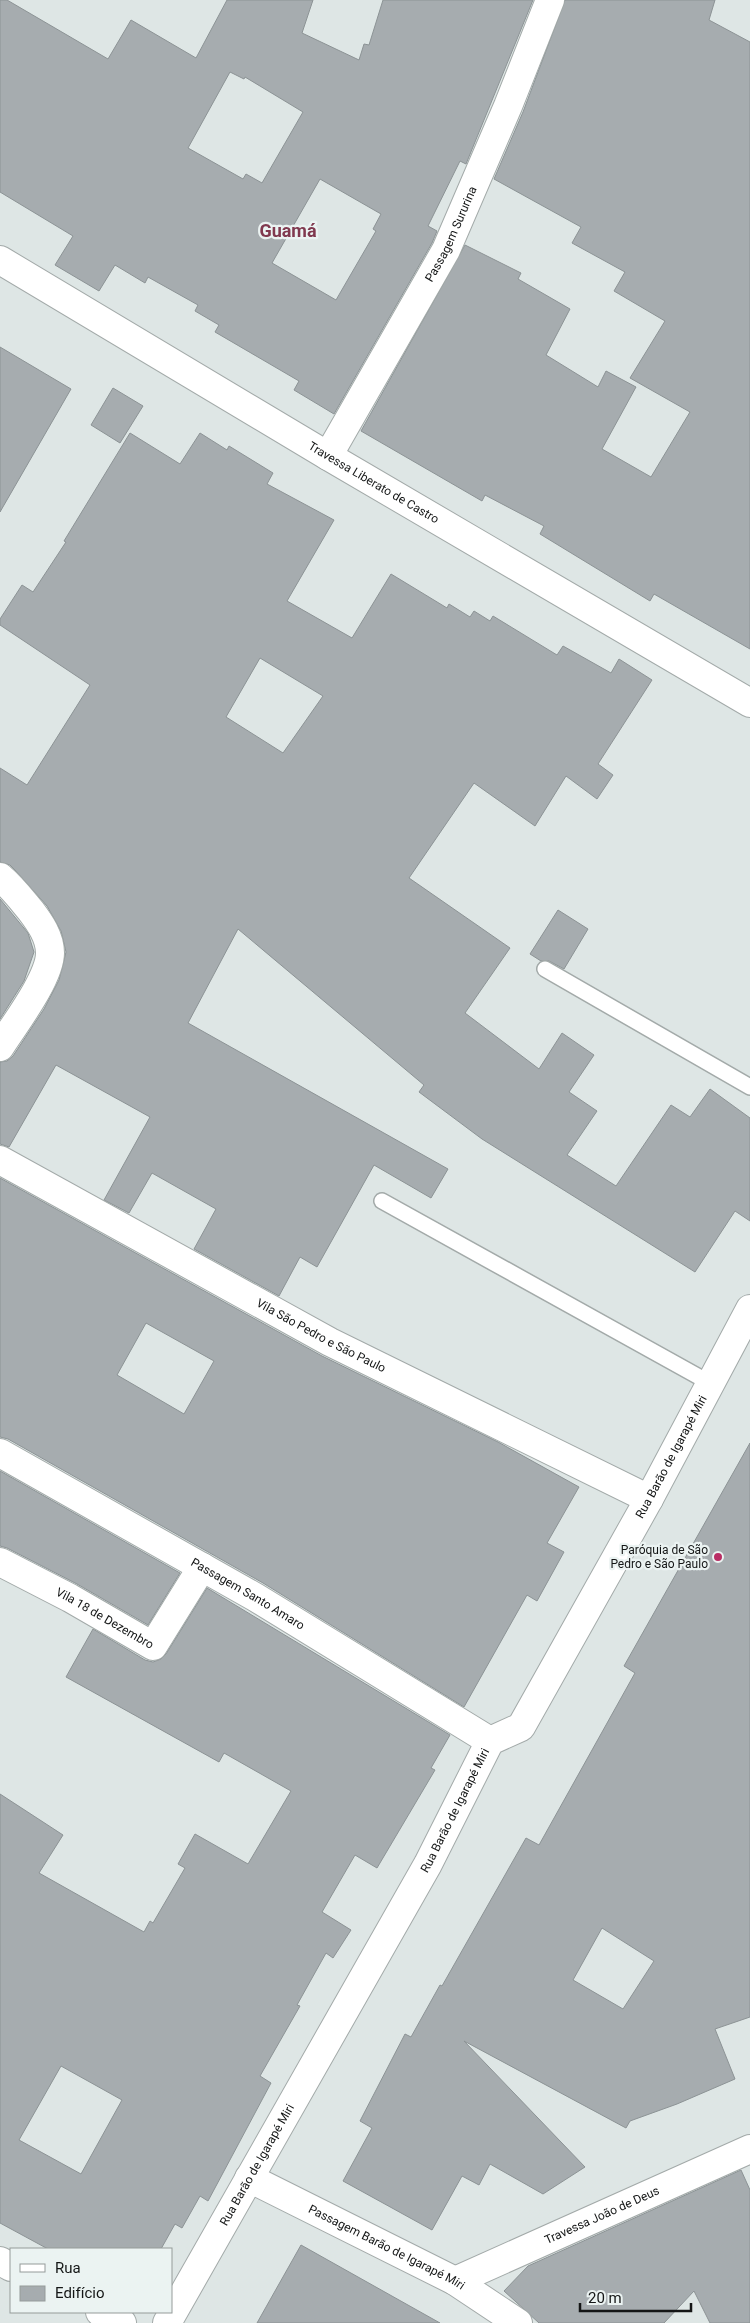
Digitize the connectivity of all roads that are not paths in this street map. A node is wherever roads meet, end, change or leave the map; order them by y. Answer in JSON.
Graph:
{"nodes":[{"id":1,"x":550,"y":0,"type":"edge"},
{"id":2,"x":0,"y":260,"type":"edge"},
{"id":3,"x":328,"y":456,"type":"junction"},
{"id":4,"x":750,"y":703,"type":"edge"},
{"id":5,"x":0,"y":877,"type":"edge"},
{"id":6,"x":545,"y":969,"type":"dead end"},
{"id":7,"x":0,"y":1048,"type":"edge"},
{"id":8,"x":750,"y":1087,"type":"edge"},
{"id":9,"x":0,"y":1160,"type":"edge"},
{"id":10,"x":382,"y":1200,"type":"dead end"},
{"id":11,"x":750,"y":1309,"type":"edge"},
{"id":12,"x":710,"y":1383,"type":"junction"},
{"id":13,"x":0,"y":1453,"type":"edge"},
{"id":14,"x":649,"y":1499,"type":"junction"},
{"id":15,"x":0,"y":1562,"type":"edge"},
{"id":16,"x":202,"y":1567,"type":"junction"},
{"id":17,"x":490,"y":1742,"type":"junction"},
{"id":18,"x":750,"y":2148,"type":"edge"},
{"id":19,"x":249,"y":2178,"type":"junction"},
{"id":20,"x":455,"y":2281,"type":"junction"},
{"id":21,"x":102,"y":2313,"type":"edge"},
{"id":22,"x":172,"y":2313,"type":"edge"},
{"id":23,"x":122,"y":2323,"type":"edge"},
{"id":24,"x":518,"y":2323,"type":"edge"}],
"edges":[{"from":1,"to":3,"type":"street","name":"Passagem Sururina"},
{"from":2,"to":3,"type":"street","name":"Travessa Liberato de Castro"},
{"from":3,"to":4,"type":"street","name":"Travessa Liberato de Castro"},
{"from":5,"to":7,"type":"street"},
{"from":6,"to":8,"type":"lane"},
{"from":9,"to":14,"type":"street","name":"Vila São Pedro e São Paulo"},
{"from":10,"to":12,"type":"lane"},
{"from":11,"to":12,"type":"street","name":"Rua Barão de Igarapé Miri"},
{"from":12,"to":14,"type":"street","name":"Rua Barão de Igarapé Miri"},
{"from":13,"to":16,"type":"street","name":"Passagem Santo Amaro"},
{"from":14,"to":17,"type":"street","name":"Rua Barão de Igarapé Miri"},
{"from":15,"to":16,"type":"street","name":"Vila 18 de Dezembro"},
{"from":16,"to":17,"type":"street","name":"Passagem Santo Amaro"},
{"from":17,"to":19,"type":"street","name":"Rua Barão de Igarapé Miri"},
{"from":18,"to":20,"type":"street","name":"Travessa João de Deus"},
{"from":19,"to":20,"type":"street","name":"Passagem Barão de Igarapé Miri"},
{"from":19,"to":22,"type":"street","name":"Rua Barão de Igarapé Miri"},
{"from":20,"to":24,"type":"street","name":"Passagem Barão de Igarapé Miri"},
{"from":21,"to":23,"type":"street"}]}
